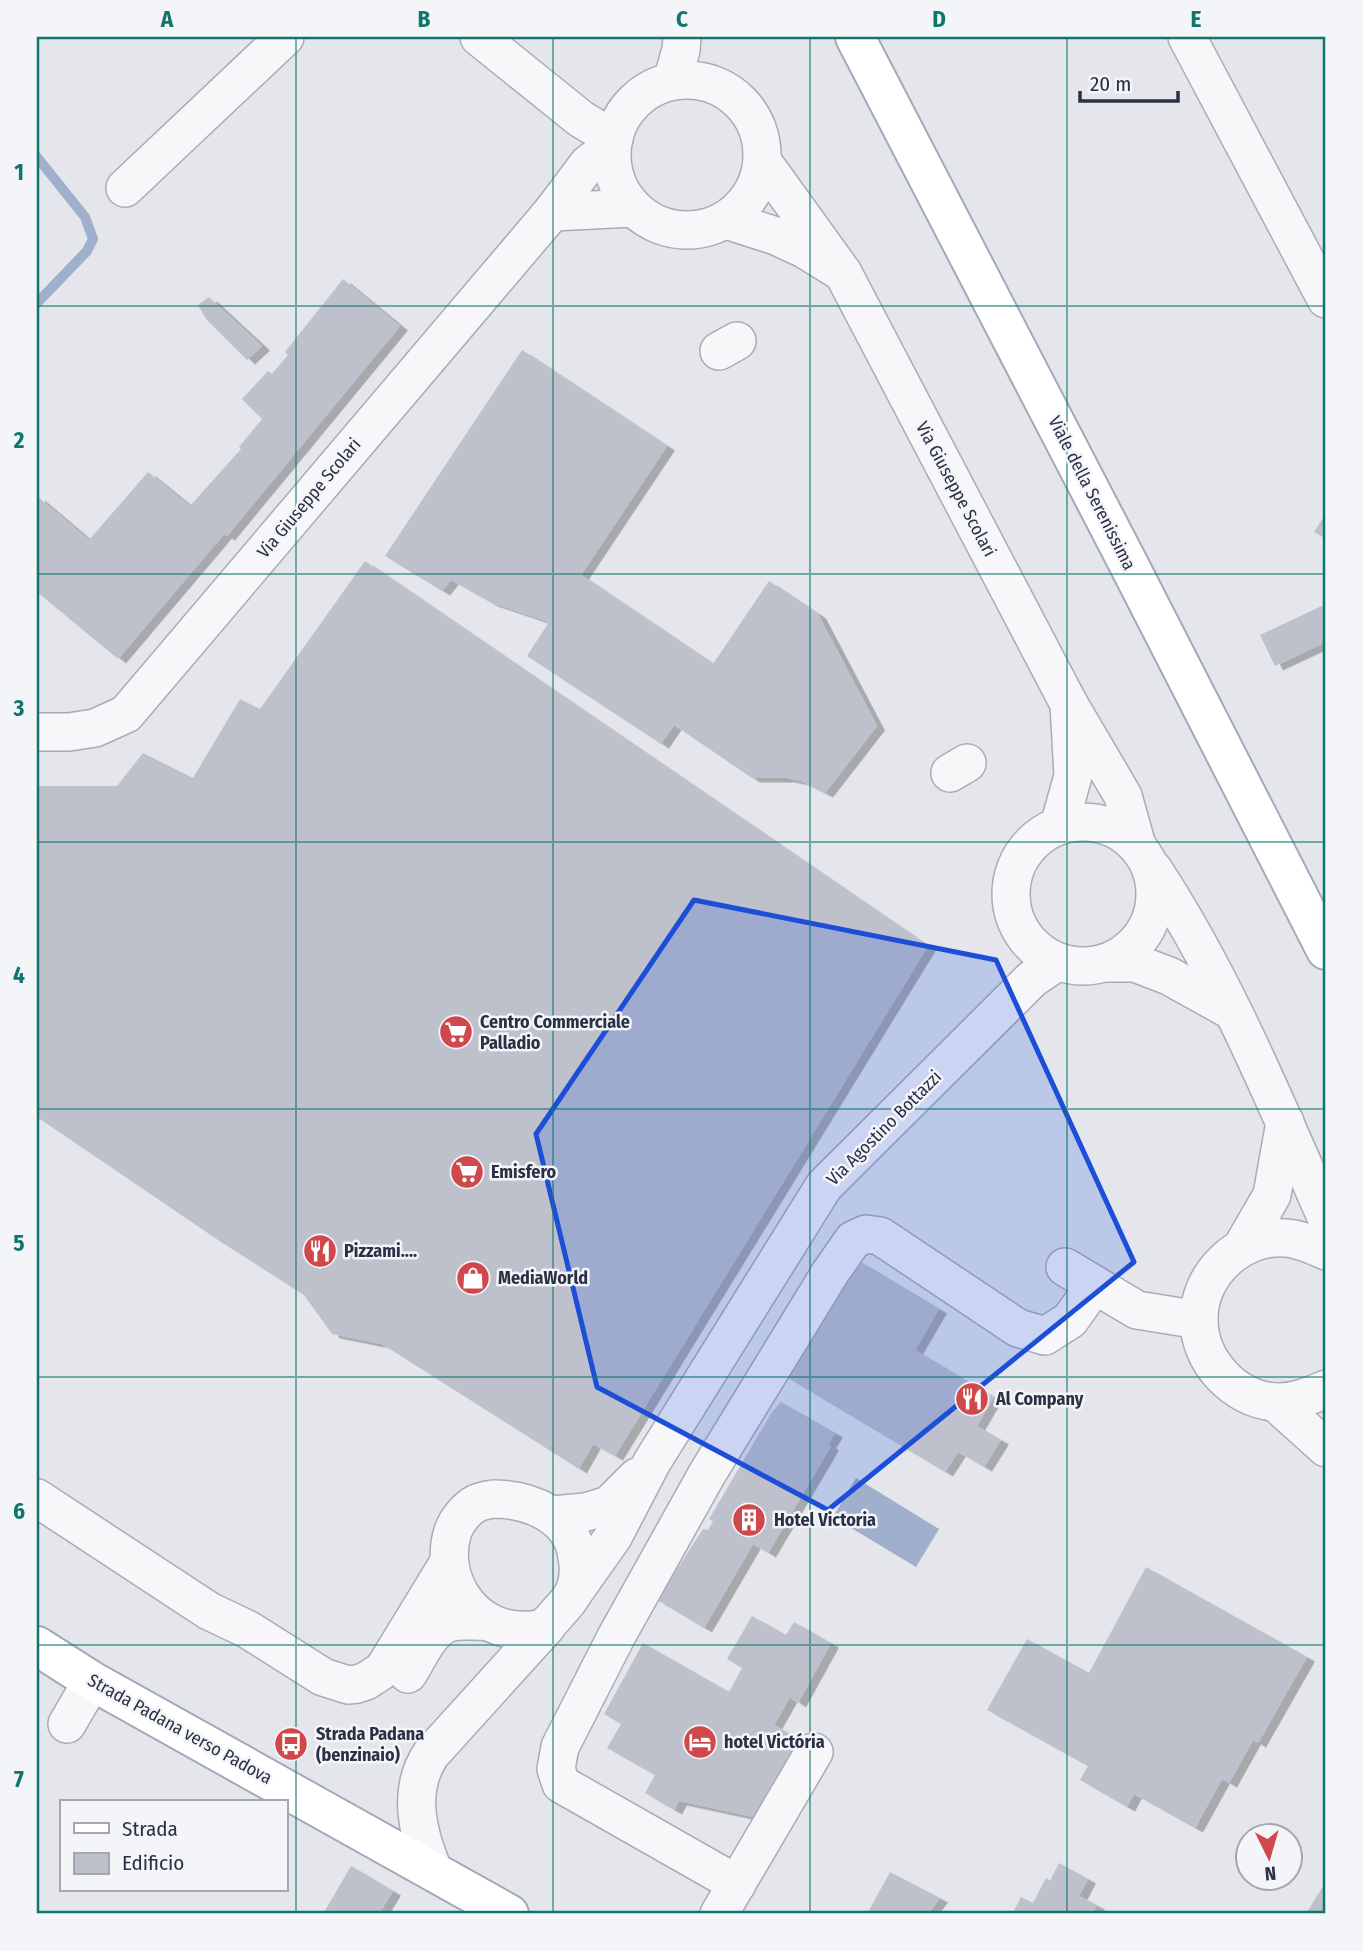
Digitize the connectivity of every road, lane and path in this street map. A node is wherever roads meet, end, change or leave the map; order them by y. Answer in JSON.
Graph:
{"nodes":[{"id":1,"x":285,"y":37,"type":"edge"},
{"id":2,"x":479,"y":37,"type":"edge"},
{"id":3,"x":682,"y":37,"type":"edge"},
{"id":4,"x":855,"y":37,"type":"edge"},
{"id":5,"x":1187,"y":37,"type":"edge"},
{"id":6,"x":672,"y":81,"type":"junction"},
{"id":7,"x":613,"y":142,"type":"junction"},
{"id":8,"x":762,"y":162,"type":"junction"},
{"id":9,"x":125,"y":188,"type":"dead end"},
{"id":10,"x":634,"y":208,"type":"junction"},
{"id":11,"x":552,"y":212,"type":"junction"},
{"id":12,"x":726,"y":220,"type":"junction"},
{"id":13,"x":844,"y":273,"type":"junction"},
{"id":14,"x":1326,"y":299,"type":"edge"},
{"id":15,"x":1069,"y":704,"type":"junction"},
{"id":16,"x":37,"y":732,"type":"edge"},
{"id":17,"x":1059,"y":826,"type":"junction"},
{"id":18,"x":1142,"y":853,"type":"junction"},
{"id":19,"x":1326,"y":950,"type":"edge"},
{"id":20,"x":1057,"y":962,"type":"junction"},
{"id":21,"x":1108,"y":963,"type":"junction"},
{"id":22,"x":1232,"y":1011,"type":"junction"},
{"id":23,"x":1285,"y":1122,"type":"junction"},
{"id":24,"x":1326,"y":1217,"type":"edge"},
{"id":25,"x":1242,"y":1247,"type":"junction"},
{"id":26,"x":1326,"y":1251,"type":"edge"},
{"id":27,"x":1199,"y":1320,"type":"junction"},
{"id":28,"x":1326,"y":1389,"type":"edge"},
{"id":29,"x":1275,"y":1402,"type":"junction"},
{"id":30,"x":1326,"y":1448,"type":"edge"},
{"id":31,"x":652,"y":1462,"type":"junction"},
{"id":32,"x":37,"y":1498,"type":"edge"},
{"id":33,"x":552,"y":1516,"type":"junction"},
{"id":34,"x":449,"y":1562,"type":"junction"},
{"id":35,"x":575,"y":1592,"type":"junction"},
{"id":36,"x":209,"y":1611,"type":"junction"},
{"id":37,"x":486,"y":1621,"type":"junction"},
{"id":38,"x":547,"y":1626,"type":"junction"},
{"id":39,"x":37,"y":1646,"type":"edge"},
{"id":40,"x":92,"y":1681,"type":"junction"},
{"id":41,"x":67,"y":1724,"type":"dead end"},
{"id":42,"x":814,"y":1752,"type":"dead end"},
{"id":43,"x":434,"y":1872,"type":"junction"},
{"id":44,"x":728,"y":1899,"type":"edge"},
{"id":45,"x":509,"y":1914,"type":"edge"}],
"edges":[{"from":1,"to":9,"type":"street"},
{"from":2,"to":7,"type":"street"},
{"from":3,"to":6,"type":"street"},
{"from":4,"to":19,"type":"main road","name":"Viale della Serenissima"},
{"from":5,"to":14,"type":"street"},
{"from":6,"to":7,"type":"street","name":"Via Giuseppe Scolari"},
{"from":6,"to":8,"type":"street","name":"Via Giuseppe Scolari"},
{"from":7,"to":10,"type":"street"},
{"from":7,"to":11,"type":"street","name":"Via Giuseppe Scolari"},
{"from":8,"to":12,"type":"street","name":"Via Giuseppe Scolari"},
{"from":8,"to":13,"type":"street","name":"Via Giuseppe Scolari"},
{"from":10,"to":11,"type":"street"},
{"from":10,"to":12,"type":"street"},
{"from":11,"to":16,"type":"street","name":"Via Giuseppe Scolari"},
{"from":12,"to":13,"type":"street"},
{"from":13,"to":15,"type":"street","name":"Via Giuseppe Scolari"},
{"from":15,"to":17,"type":"street","name":"Via Giuseppe Scolari"},
{"from":15,"to":18,"type":"street","name":"Via Giuseppe Scolari"},
{"from":17,"to":18,"type":"street","name":"Via Giuseppe Scolari"},
{"from":17,"to":20,"type":"street","name":"Via Giuseppe Scolari"},
{"from":18,"to":21,"type":"street","name":"Via Giuseppe Scolari"},
{"from":18,"to":22,"type":"street","name":"Via Giuseppe Scolari"},
{"from":20,"to":21,"type":"street","name":"Via Giuseppe Scolari"},
{"from":20,"to":31,"type":"street","name":"Via Agostino Bottazzi"},
{"from":21,"to":22,"type":"street","name":"Via Giuseppe Scolari"},
{"from":22,"to":23,"type":"street","name":"Via Giuseppe Scolari"},
{"from":23,"to":24,"type":"street","name":"Via Giuseppe Scolari"},
{"from":23,"to":25,"type":"street"},
{"from":25,"to":26,"type":"street"},
{"from":25,"to":27,"type":"street"},
{"from":27,"to":29,"type":"street"},
{"from":27,"to":44,"type":"street"},
{"from":28,"to":29,"type":"street"},
{"from":29,"to":30,"type":"street"},
{"from":31,"to":33,"type":"street","name":"Via Agostino Bottazzi"},
{"from":31,"to":35,"type":"street","name":"Via Agostino Bottazzi"},
{"from":32,"to":36,"type":"street"},
{"from":33,"to":34,"type":"street"},
{"from":33,"to":35,"type":"street"},
{"from":34,"to":36,"type":"street"},
{"from":34,"to":37,"type":"street"},
{"from":35,"to":38,"type":"street"},
{"from":36,"to":37,"type":"street"},
{"from":37,"to":38,"type":"street"},
{"from":38,"to":43,"type":"street"},
{"from":39,"to":40,"type":"main road","name":"Strada Padana verso Padova"},
{"from":40,"to":41,"type":"street"},
{"from":40,"to":43,"type":"main road","name":"Strada Padana verso Padova"},
{"from":42,"to":44,"type":"street"},
{"from":43,"to":45,"type":"main road","name":"Strada Padana verso Padova"}]}
